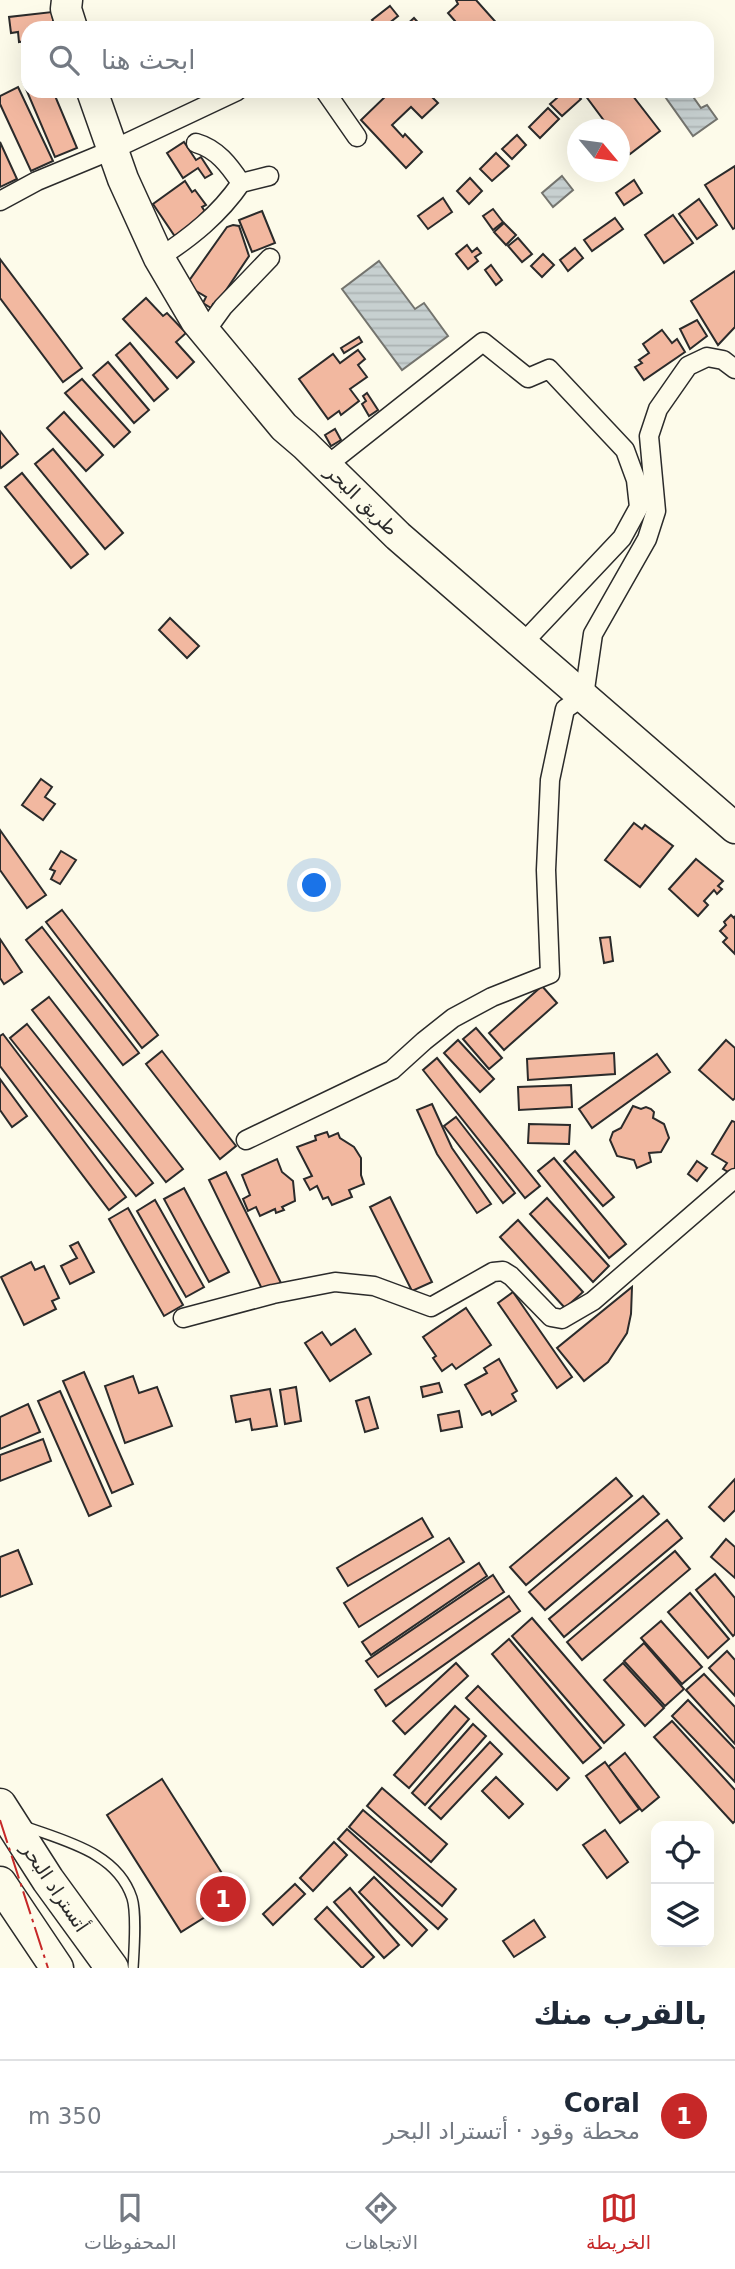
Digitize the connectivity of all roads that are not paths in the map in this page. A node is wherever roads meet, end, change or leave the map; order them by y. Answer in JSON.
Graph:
{"nodes":[{"id":1,"x":66,"y":0,"type":"edge"},
{"id":2,"x":70,"y":21,"type":"edge"},
{"id":3,"x":94,"y":98,"type":"edge"},
{"id":4,"x":222,"y":98,"type":"edge"},
{"id":5,"x":330,"y":98,"type":"edge"},
{"id":6,"x":357,"y":137,"type":"dead end"},
{"id":7,"x":196,"y":144,"type":"dead end"},
{"id":8,"x":112,"y":150,"type":"junction"},
{"id":9,"x":268,"y":176,"type":"dead end"},
{"id":10,"x":241,"y":183,"type":"junction"},
{"id":11,"x":0,"y":201,"type":"edge"},
{"id":12,"x":159,"y":258,"type":"junction"},
{"id":13,"x":270,"y":258,"type":"dead end"},
{"id":14,"x":205,"y":332,"type":"junction"},
{"id":15,"x":735,"y":369,"type":"edge"},
{"id":16,"x":326,"y":466,"type":"junction"},
{"id":17,"x":522,"y":644,"type":"junction"},
{"id":18,"x":584,"y":696,"type":"junction"},
{"id":19,"x":735,"y":827,"type":"edge"},
{"id":20,"x":246,"y":1140,"type":"dead end"},
{"id":21,"x":735,"y":1178,"type":"edge"},
{"id":22,"x":183,"y":1318,"type":"dead end"},
{"id":23,"x":5,"y":1813,"type":"edge"},
{"id":24,"x":0,"y":1883,"type":"edge"},
{"id":25,"x":57,"y":1968,"type":"edge"},
{"id":26,"x":111,"y":1968,"type":"edge"},
{"id":27,"x":133,"y":1968,"type":"edge"}],
"edges":[{"from":1,"to":2,"type":"highway"},
{"from":3,"to":8,"type":"highway","name":"طريق البحر"},
{"from":4,"to":8,"type":"street"},
{"from":5,"to":6,"type":"street"},
{"from":7,"to":10,"type":"street"},
{"from":8,"to":11,"type":"street"},
{"from":8,"to":12,"type":"highway","name":"طريق البحر"},
{"from":9,"to":10,"type":"street"},
{"from":10,"to":12,"type":"street"},
{"from":12,"to":14,"type":"highway","name":"طريق البحر"},
{"from":13,"to":14,"type":"street"},
{"from":14,"to":16,"type":"highway","name":"طريق البحر"},
{"from":15,"to":18,"type":"street"},
{"from":16,"to":17,"type":"highway","name":"طريق البحر"},
{"from":16,"to":17,"type":"street"},
{"from":17,"to":18,"type":"highway","name":"طريق البحر"},
{"from":18,"to":19,"type":"highway","name":"طريق البحر"},
{"from":18,"to":20,"type":"street"},
{"from":21,"to":22,"type":"street"},
{"from":23,"to":26,"type":"highway","name":"أتستراد البحر"},
{"from":23,"to":27,"type":"lane"},
{"from":24,"to":25,"type":"highway"}]}
